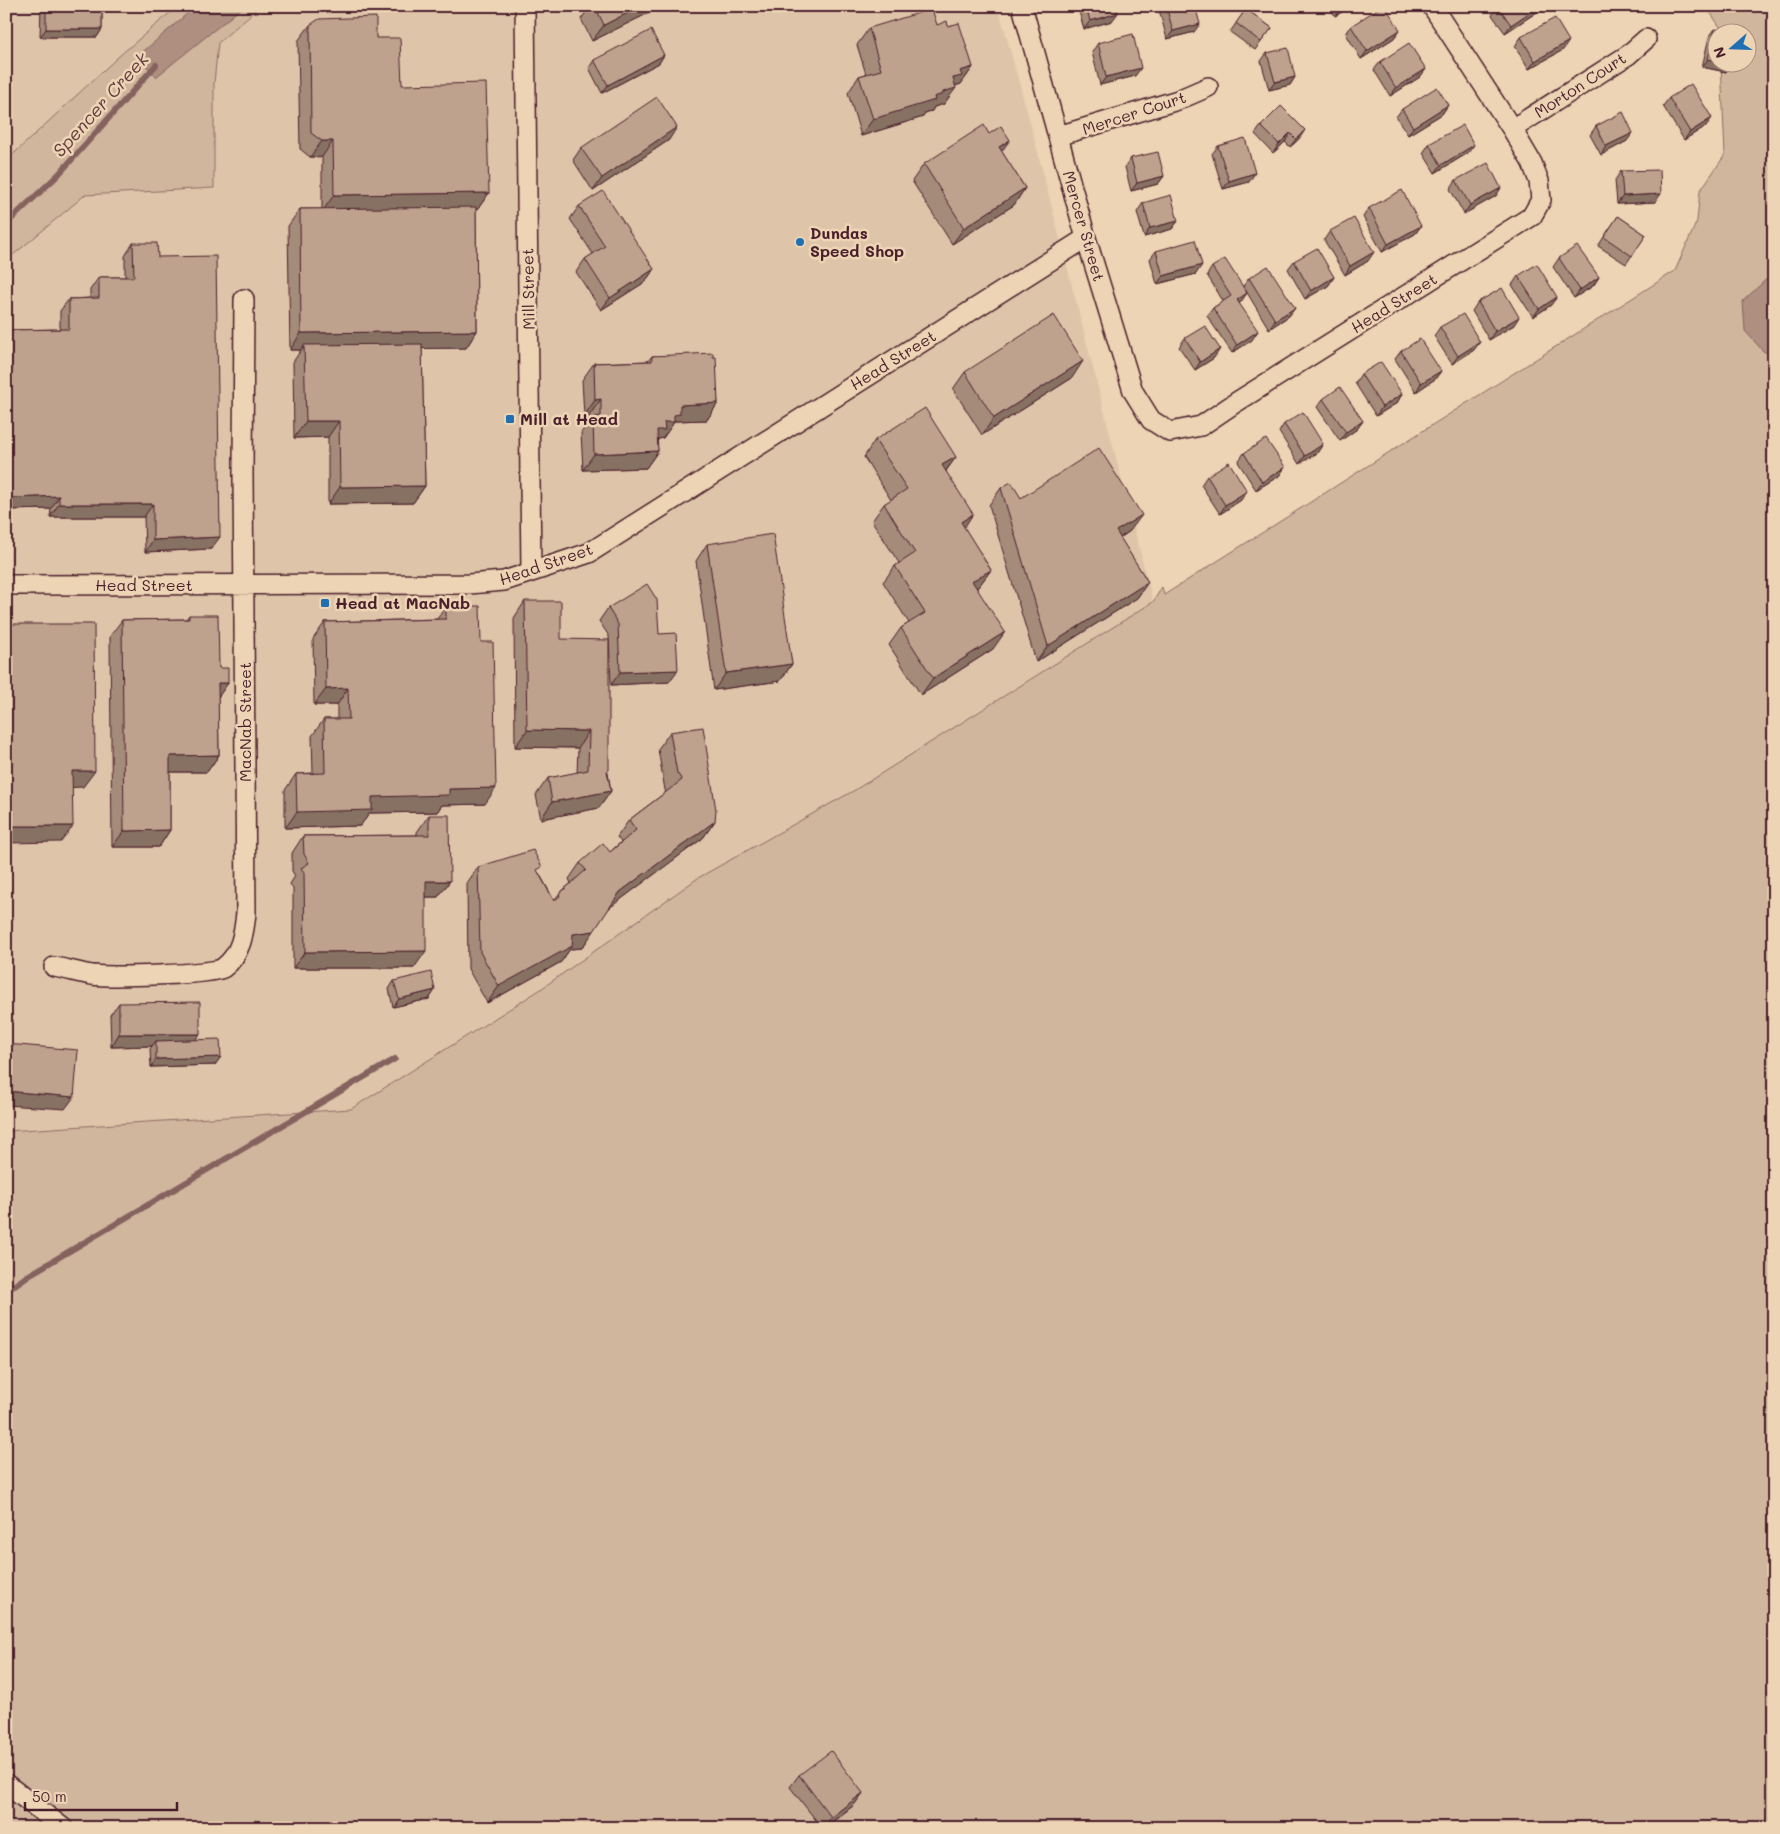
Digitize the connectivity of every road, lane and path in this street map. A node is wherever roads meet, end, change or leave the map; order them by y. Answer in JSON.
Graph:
{"nodes":[{"id":1,"x":525,"y":6,"type":"edge"},
{"id":2,"x":1022,"y":6,"type":"edge"},
{"id":3,"x":1432,"y":6,"type":"edge"},
{"id":4,"x":1646,"y":38,"type":"dead end"},
{"id":5,"x":1208,"y":87,"type":"dead end"},
{"id":6,"x":1512,"y":129,"type":"junction"},
{"id":7,"x":1058,"y":136,"type":"junction"},
{"id":8,"x":1086,"y":238,"type":"junction"},
{"id":9,"x":244,"y":299,"type":"dead end"},
{"id":10,"x":1170,"y":432,"type":"joint"},
{"id":11,"x":531,"y":572,"type":"junction"},
{"id":12,"x":6,"y":585,"type":"edge"},
{"id":13,"x":244,"y":585,"type":"junction"},
{"id":14,"x":54,"y":967,"type":"dead end"},
{"id":15,"x":6,"y":1784,"type":"edge"},
{"id":16,"x":63,"y":1828,"type":"edge"}],
"edges":[{"from":1,"to":11,"type":"street","name":"Mill Street"},
{"from":2,"to":7,"type":"street","name":"Mercer Street"},
{"from":3,"to":6,"type":"street","name":"Head Street"},
{"from":4,"to":6,"type":"street","name":"Morton Court"},
{"from":5,"to":7,"type":"street","name":"Mercer Court"},
{"from":6,"to":10,"type":"street","name":"Head Street"},
{"from":7,"to":8,"type":"street","name":"Mercer Street"},
{"from":8,"to":10,"type":"street","name":"Mercer Street"},
{"from":8,"to":11,"type":"street","name":"Head Street"},
{"from":9,"to":13,"type":"street","name":"MacNab Street"},
{"from":11,"to":13,"type":"street","name":"Head Street"},
{"from":12,"to":13,"type":"street","name":"Head Street"},
{"from":13,"to":14,"type":"street","name":"MacNab Street"},
{"from":15,"to":16,"type":"street"}]}
